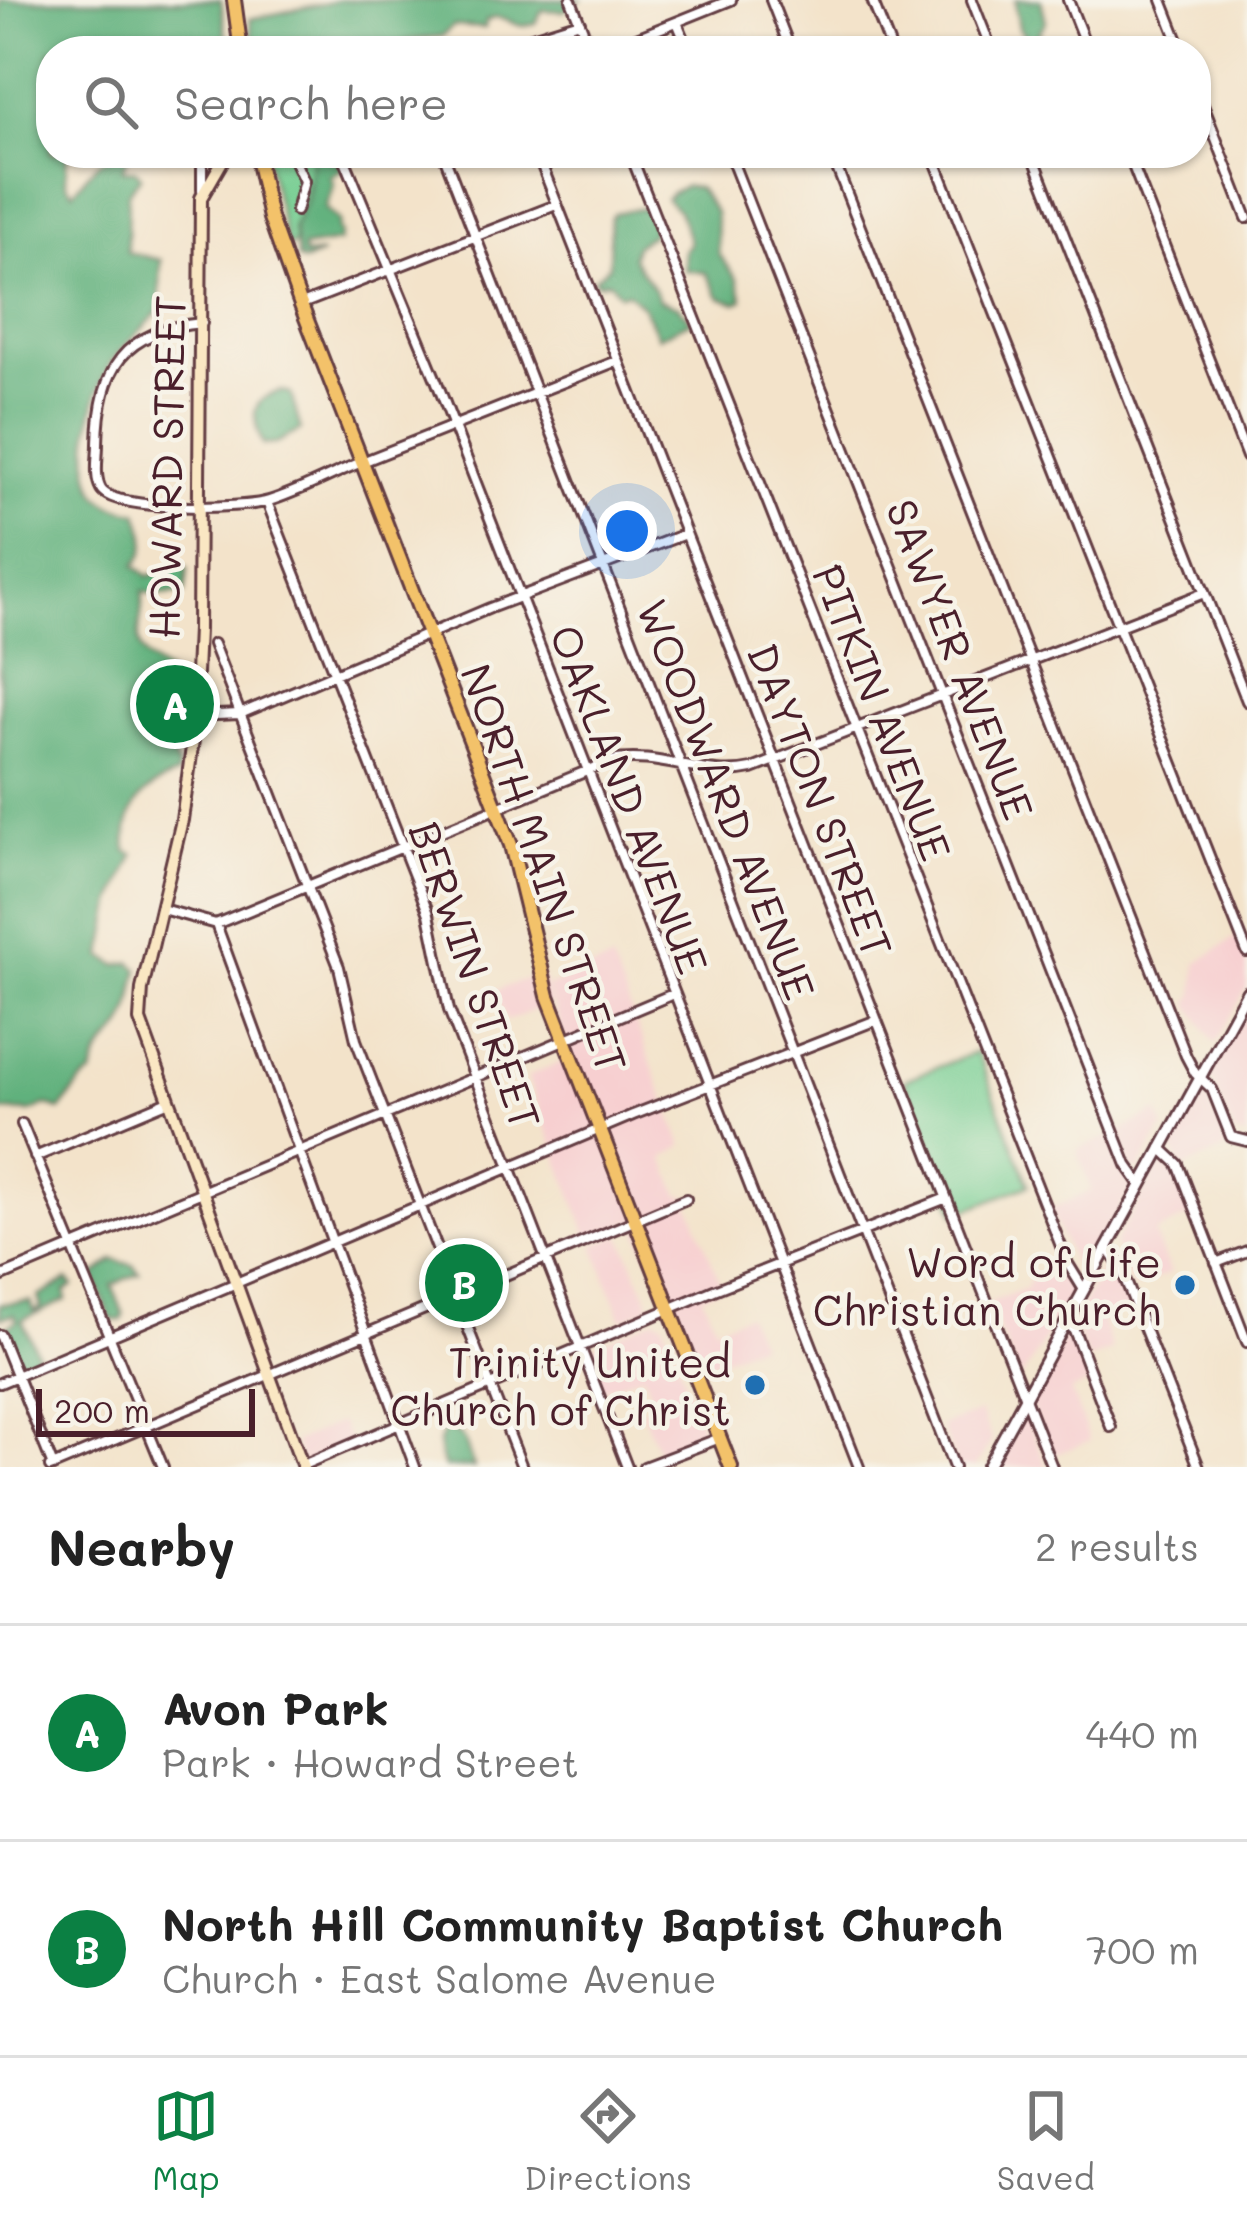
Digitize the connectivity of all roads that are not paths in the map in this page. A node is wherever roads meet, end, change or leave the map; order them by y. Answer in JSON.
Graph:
{"nodes":[{"id":1,"x":234,"y":0,"type":"edge"},
{"id":2,"x":571,"y":0,"type":"edge"},
{"id":3,"x":731,"y":0,"type":"edge"},
{"id":4,"x":771,"y":0,"type":"edge"},
{"id":5,"x":872,"y":0,"type":"edge"},
{"id":6,"x":972,"y":0,"type":"edge"},
{"id":7,"x":1068,"y":0,"type":"edge"},
{"id":8,"x":1162,"y":0,"type":"edge"},
{"id":9,"x":580,"y":22,"type":"junction"},
{"id":10,"x":677,"y":22,"type":"junction"},
{"id":11,"x":239,"y":36,"type":"edge"},
{"id":12,"x":536,"y":36,"type":"edge"},
{"id":13,"x":585,"y":36,"type":"edge"},
{"id":14,"x":642,"y":36,"type":"edge"},
{"id":15,"x":683,"y":36,"type":"edge"},
{"id":16,"x":784,"y":36,"type":"edge"},
{"id":17,"x":886,"y":36,"type":"edge"},
{"id":18,"x":986,"y":36,"type":"edge"},
{"id":19,"x":1082,"y":36,"type":"edge"},
{"id":20,"x":1176,"y":36,"type":"edge"},
{"id":21,"x":1211,"y":126,"type":"edge"},
{"id":22,"x":202,"y":168,"type":"edge"},
{"id":23,"x":218,"y":168,"type":"edge"},
{"id":24,"x":259,"y":168,"type":"edge"},
{"id":25,"x":298,"y":168,"type":"edge"},
{"id":26,"x":348,"y":168,"type":"edge"},
{"id":27,"x":449,"y":168,"type":"edge"},
{"id":28,"x":542,"y":168,"type":"edge"},
{"id":29,"x":636,"y":168,"type":"edge"},
{"id":30,"x":735,"y":168,"type":"edge"},
{"id":31,"x":837,"y":168,"type":"edge"},
{"id":32,"x":938,"y":168,"type":"edge"},
{"id":33,"x":1038,"y":168,"type":"edge"},
{"id":34,"x":1134,"y":168,"type":"edge"},
{"id":35,"x":201,"y":198,"type":"junction"},
{"id":36,"x":556,"y":205,"type":"junction"},
{"id":37,"x":296,"y":212,"type":"dead end"},
{"id":38,"x":1247,"y":218,"type":"edge"},
{"id":39,"x":476,"y":236,"type":"junction"},
{"id":40,"x":392,"y":269,"type":"junction"},
{"id":41,"x":301,"y":305,"type":"junction"},
{"id":42,"x":202,"y":323,"type":"junction"},
{"id":43,"x":617,"y":362,"type":"junction"},
{"id":44,"x":536,"y":392,"type":"junction"},
{"id":45,"x":453,"y":425,"type":"junction"},
{"id":46,"x":1247,"y":457,"type":"edge"},
{"id":47,"x":362,"y":462,"type":"junction"},
{"id":48,"x":267,"y":502,"type":"junction"},
{"id":49,"x":198,"y":504,"type":"junction"},
{"id":50,"x":685,"y":534,"type":"junction"},
{"id":51,"x":604,"y":564,"type":"junction"},
{"id":52,"x":1204,"y":593,"type":"junction"},
{"id":53,"x":520,"y":596,"type":"junction"},
{"id":54,"x":1119,"y":627,"type":"junction"},
{"id":55,"x":429,"y":634,"type":"junction"},
{"id":56,"x":212,"y":644,"type":"dead end"},
{"id":57,"x":1031,"y":661,"type":"junction"},
{"id":58,"x":335,"y":674,"type":"junction"},
{"id":59,"x":943,"y":696,"type":"junction"},
{"id":60,"x":1247,"y":701,"type":"edge"},
{"id":61,"x":240,"y":714,"type":"junction"},
{"id":62,"x":194,"y":716,"type":"junction"},
{"id":63,"x":857,"y":730,"type":"junction"},
{"id":64,"x":774,"y":762,"type":"junction"},
{"id":65,"x":682,"y":766,"type":"junction"},
{"id":66,"x":587,"y":769,"type":"junction"},
{"id":67,"x":496,"y":806,"type":"junction"},
{"id":68,"x":402,"y":845,"type":"junction"},
{"id":69,"x":307,"y":886,"type":"junction"},
{"id":70,"x":162,"y":909,"type":"junction"},
{"id":71,"x":216,"y":924,"type":"junction"},
{"id":72,"x":1247,"y":952,"type":"edge"},
{"id":73,"x":1247,"y":992,"type":"edge"},
{"id":74,"x":673,"y":994,"type":"junction"},
{"id":75,"x":874,"y":1021,"type":"junction"},
{"id":76,"x":564,"y":1039,"type":"junction"},
{"id":77,"x":794,"y":1053,"type":"junction"},
{"id":78,"x":474,"y":1076,"type":"junction"},
{"id":79,"x":1201,"y":1077,"type":"junction"},
{"id":80,"x":710,"y":1085,"type":"junction"},
{"id":81,"x":169,"y":1101,"type":"junction"},
{"id":82,"x":385,"y":1115,"type":"junction"},
{"id":83,"x":22,"y":1124,"type":"dead end"},
{"id":84,"x":599,"y":1130,"type":"junction"},
{"id":85,"x":1247,"y":1141,"type":"edge"},
{"id":86,"x":1160,"y":1148,"type":"junction"},
{"id":87,"x":298,"y":1151,"type":"junction"},
{"id":88,"x":35,"y":1157,"type":"junction"},
{"id":89,"x":510,"y":1167,"type":"junction"},
{"id":90,"x":1141,"y":1185,"type":"junction"},
{"id":91,"x":201,"y":1192,"type":"junction"},
{"id":92,"x":686,"y":1199,"type":"dead end"},
{"id":93,"x":944,"y":1199,"type":"junction"},
{"id":94,"x":420,"y":1205,"type":"junction"},
{"id":95,"x":634,"y":1220,"type":"junction"},
{"id":96,"x":863,"y":1232,"type":"junction"},
{"id":97,"x":332,"y":1243,"type":"junction"},
{"id":98,"x":1107,"y":1246,"type":"junction"},
{"id":99,"x":73,"y":1247,"type":"junction"},
{"id":100,"x":1247,"y":1251,"type":"edge"},
{"id":101,"x":545,"y":1258,"type":"junction"},
{"id":102,"x":780,"y":1263,"type":"junction"},
{"id":103,"x":1216,"y":1263,"type":"junction"},
{"id":104,"x":0,"y":1277,"type":"edge"},
{"id":105,"x":236,"y":1284,"type":"junction"},
{"id":106,"x":1084,"y":1290,"type":"junction"},
{"id":107,"x":455,"y":1296,"type":"junction"},
{"id":108,"x":670,"y":1310,"type":"junction"},
{"id":109,"x":1066,"y":1322,"type":"junction"},
{"id":110,"x":366,"y":1333,"type":"junction"},
{"id":111,"x":0,"y":1335,"type":"edge"},
{"id":112,"x":110,"y":1337,"type":"junction"},
{"id":113,"x":1247,"y":1342,"type":"edge"},
{"id":114,"x":580,"y":1348,"type":"junction"},
{"id":115,"x":269,"y":1375,"type":"junction"},
{"id":116,"x":17,"y":1376,"type":"junction"},
{"id":117,"x":0,"y":1383,"type":"edge"},
{"id":118,"x":491,"y":1385,"type":"junction"},
{"id":119,"x":1024,"y":1398,"type":"junction"},
{"id":120,"x":399,"y":1424,"type":"junction"},
{"id":121,"x":146,"y":1426,"type":"junction"},
{"id":122,"x":1112,"y":1427,"type":"dead end"},
{"id":123,"x":720,"y":1438,"type":"junction"},
{"id":124,"x":301,"y":1466,"type":"edge"},
{"id":125,"x":53,"y":1467,"type":"edge"},
{"id":126,"x":163,"y":1467,"type":"edge"},
{"id":127,"x":415,"y":1467,"type":"edge"},
{"id":128,"x":522,"y":1467,"type":"edge"},
{"id":129,"x":627,"y":1467,"type":"edge"},
{"id":130,"x":644,"y":1467,"type":"edge"},
{"id":131,"x":731,"y":1467,"type":"edge"},
{"id":132,"x":859,"y":1467,"type":"edge"},
{"id":133,"x":954,"y":1467,"type":"edge"},
{"id":134,"x":987,"y":1467,"type":"edge"},
{"id":135,"x":1052,"y":1467,"type":"edge"},
{"id":136,"x":1199,"y":1467,"type":"edge"}],
"edges":[{"from":1,"to":11,"type":"main road"},
{"from":2,"to":9,"type":"street"},
{"from":3,"to":10,"type":"street"},
{"from":4,"to":16,"type":"street"},
{"from":5,"to":17,"type":"street"},
{"from":6,"to":18,"type":"street"},
{"from":7,"to":19,"type":"street"},
{"from":8,"to":20,"type":"street"},
{"from":9,"to":12,"type":"street"},
{"from":9,"to":13,"type":"street"},
{"from":10,"to":14,"type":"street"},
{"from":10,"to":15,"type":"street"},
{"from":21,"to":38,"type":"street"},
{"from":22,"to":35,"type":"street","name":"HOWARD STREET"},
{"from":23,"to":35,"type":"main road"},
{"from":24,"to":41,"type":"main road","name":"NORTH MAIN STREET"},
{"from":25,"to":37,"type":"street"},
{"from":26,"to":40,"type":"street","name":"OAKLAND AVENUE"},
{"from":27,"to":39,"type":"street","name":"WOODWARD AVENUE"},
{"from":28,"to":36,"type":"street","name":"DAYTON STREET"},
{"from":29,"to":63,"type":"street","name":"PITKIN AVENUE"},
{"from":30,"to":59,"type":"street","name":"SAWYER AVENUE"},
{"from":31,"to":57,"type":"street"},
{"from":32,"to":54,"type":"street"},
{"from":33,"to":52,"type":"street"},
{"from":34,"to":46,"type":"street"},
{"from":35,"to":42,"type":"main road","name":"HOWARD STREET"},
{"from":36,"to":39,"type":"street"},
{"from":36,"to":43,"type":"street","name":"DAYTON STREET"},
{"from":39,"to":40,"type":"street"},
{"from":39,"to":44,"type":"street","name":"WOODWARD AVENUE"},
{"from":40,"to":41,"type":"street"},
{"from":40,"to":45,"type":"street","name":"OAKLAND AVENUE"},
{"from":41,"to":47,"type":"main road","name":"NORTH MAIN STREET"},
{"from":42,"to":49,"type":"main road","name":"HOWARD STREET"},
{"from":42,"to":49,"type":"street"},
{"from":43,"to":44,"type":"street"},
{"from":43,"to":50,"type":"street","name":"DAYTON STREET"},
{"from":44,"to":45,"type":"street"},
{"from":44,"to":51,"type":"street","name":"WOODWARD AVENUE"},
{"from":45,"to":47,"type":"street"},
{"from":45,"to":53,"type":"street","name":"OAKLAND AVENUE"},
{"from":47,"to":48,"type":"street"},
{"from":47,"to":55,"type":"main road","name":"NORTH MAIN STREET"},
{"from":48,"to":49,"type":"street"},
{"from":48,"to":58,"type":"street","name":"BERWIN STREET"},
{"from":49,"to":62,"type":"main road","name":"HOWARD STREET"},
{"from":50,"to":51,"type":"street"},
{"from":50,"to":64,"type":"street","name":"DAYTON STREET"},
{"from":51,"to":53,"type":"street"},
{"from":51,"to":65,"type":"street","name":"WOODWARD AVENUE"},
{"from":52,"to":54,"type":"street"},
{"from":52,"to":60,"type":"street"},
{"from":53,"to":55,"type":"street"},
{"from":53,"to":66,"type":"street","name":"OAKLAND AVENUE"},
{"from":54,"to":57,"type":"street"},
{"from":54,"to":72,"type":"street"},
{"from":55,"to":58,"type":"street"},
{"from":55,"to":67,"type":"main road","name":"NORTH MAIN STREET"},
{"from":56,"to":61,"type":"street"},
{"from":57,"to":59,"type":"street"},
{"from":57,"to":79,"type":"street"},
{"from":58,"to":61,"type":"street"},
{"from":58,"to":68,"type":"street","name":"BERWIN STREET"},
{"from":59,"to":63,"type":"street"},
{"from":59,"to":90,"type":"street","name":"SAWYER AVENUE"},
{"from":61,"to":62,"type":"street"},
{"from":61,"to":69,"type":"street"},
{"from":62,"to":70,"type":"main road","name":"HOWARD STREET"},
{"from":63,"to":64,"type":"street"},
{"from":63,"to":106,"type":"street","name":"PITKIN AVENUE"},
{"from":64,"to":65,"type":"street"},
{"from":64,"to":75,"type":"street","name":"DAYTON STREET"},
{"from":65,"to":66,"type":"street"},
{"from":65,"to":77,"type":"street","name":"WOODWARD AVENUE"},
{"from":66,"to":67,"type":"street"},
{"from":66,"to":74,"type":"street","name":"OAKLAND AVENUE"},
{"from":67,"to":68,"type":"street"},
{"from":67,"to":76,"type":"main road","name":"NORTH MAIN STREET"},
{"from":68,"to":69,"type":"street"},
{"from":68,"to":78,"type":"street","name":"BERWIN STREET"},
{"from":69,"to":71,"type":"street"},
{"from":69,"to":82,"type":"street"},
{"from":70,"to":71,"type":"street"},
{"from":70,"to":81,"type":"main road","name":"HOWARD STREET"},
{"from":71,"to":87,"type":"street"},
{"from":73,"to":79,"type":"street"},
{"from":74,"to":76,"type":"street"},
{"from":74,"to":80,"type":"street","name":"OAKLAND AVENUE"},
{"from":75,"to":77,"type":"street"},
{"from":75,"to":93,"type":"street","name":"DAYTON STREET"},
{"from":76,"to":78,"type":"street"},
{"from":76,"to":84,"type":"main road","name":"NORTH MAIN STREET"},
{"from":77,"to":80,"type":"street"},
{"from":77,"to":96,"type":"street","name":"WOODWARD AVENUE"},
{"from":78,"to":82,"type":"street"},
{"from":78,"to":89,"type":"street","name":"BERWIN STREET"},
{"from":79,"to":85,"type":"street"},
{"from":79,"to":86,"type":"street"},
{"from":80,"to":84,"type":"street"},
{"from":80,"to":102,"type":"street","name":"OAKLAND AVENUE"},
{"from":81,"to":88,"type":"street"},
{"from":81,"to":91,"type":"main road","name":"HOWARD STREET"},
{"from":82,"to":87,"type":"street"},
{"from":82,"to":94,"type":"street"},
{"from":83,"to":88,"type":"street"},
{"from":84,"to":89,"type":"street"},
{"from":84,"to":95,"type":"main road","name":"NORTH MAIN STREET"},
{"from":86,"to":90,"type":"street"},
{"from":86,"to":103,"type":"street"},
{"from":87,"to":91,"type":"street"},
{"from":87,"to":97,"type":"street"},
{"from":88,"to":99,"type":"street"},
{"from":89,"to":94,"type":"street"},
{"from":89,"to":101,"type":"street","name":"BERWIN STREET"},
{"from":90,"to":98,"type":"street"},
{"from":91,"to":99,"type":"street"},
{"from":91,"to":105,"type":"main road","name":"HOWARD STREET"},
{"from":92,"to":95,"type":"street"},
{"from":93,"to":96,"type":"street"},
{"from":93,"to":119,"type":"street","name":"DAYTON STREET"},
{"from":94,"to":97,"type":"street"},
{"from":94,"to":107,"type":"street"},
{"from":95,"to":101,"type":"street"},
{"from":95,"to":108,"type":"main road","name":"NORTH MAIN STREET"},
{"from":96,"to":102,"type":"street"},
{"from":96,"to":133,"type":"street","name":"WOODWARD AVENUE"},
{"from":97,"to":105,"type":"street"},
{"from":97,"to":110,"type":"street"},
{"from":98,"to":106,"type":"street"},
{"from":98,"to":136,"type":"street"},
{"from":99,"to":104,"type":"street"},
{"from":99,"to":112,"type":"street"},
{"from":100,"to":103,"type":"street"},
{"from":101,"to":107,"type":"street"},
{"from":101,"to":114,"type":"street","name":"BERWIN STREET"},
{"from":102,"to":108,"type":"street"},
{"from":102,"to":132,"type":"street","name":"OAKLAND AVENUE"},
{"from":103,"to":113,"type":"street"},
{"from":105,"to":112,"type":"street"},
{"from":105,"to":115,"type":"main road","name":"HOWARD STREET"},
{"from":106,"to":109,"type":"street"},
{"from":107,"to":110,"type":"street"},
{"from":107,"to":118,"type":"street"},
{"from":108,"to":114,"type":"street"},
{"from":108,"to":123,"type":"main road","name":"NORTH MAIN STREET"},
{"from":109,"to":119,"type":"street"},
{"from":109,"to":122,"type":"street"},
{"from":110,"to":115,"type":"street"},
{"from":110,"to":120,"type":"street"},
{"from":111,"to":116,"type":"street"},
{"from":112,"to":116,"type":"street"},
{"from":112,"to":121,"type":"street"},
{"from":114,"to":118,"type":"street"},
{"from":114,"to":129,"type":"street","name":"BERWIN STREET"},
{"from":115,"to":121,"type":"street"},
{"from":115,"to":124,"type":"main road","name":"HOWARD STREET"},
{"from":116,"to":117,"type":"street"},
{"from":116,"to":125,"type":"street"},
{"from":118,"to":120,"type":"street"},
{"from":118,"to":128,"type":"street"},
{"from":119,"to":134,"type":"street"},
{"from":119,"to":135,"type":"street","name":"DAYTON STREET"},
{"from":120,"to":124,"type":"street"},
{"from":120,"to":127,"type":"street"},
{"from":121,"to":125,"type":"street"},
{"from":121,"to":126,"type":"street"},
{"from":123,"to":130,"type":"street"},
{"from":123,"to":131,"type":"main road","name":"NORTH MAIN STREET"}]}
